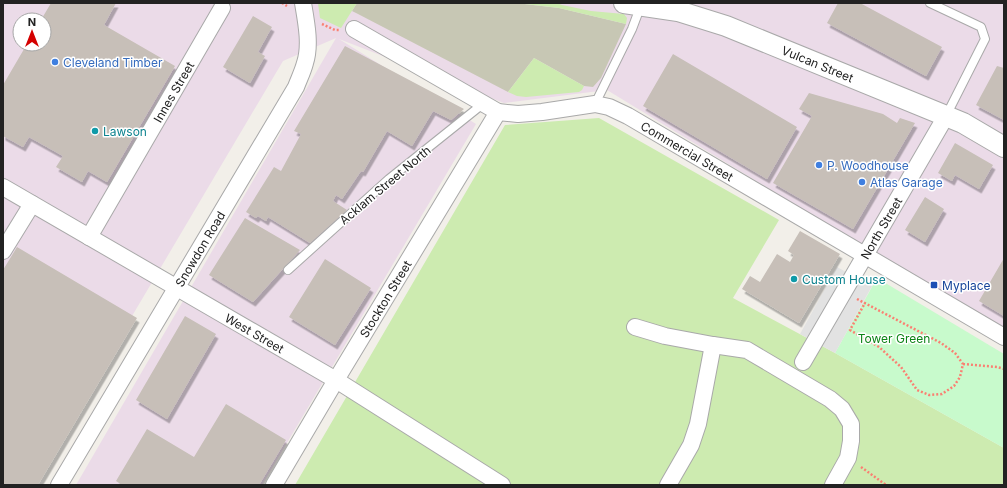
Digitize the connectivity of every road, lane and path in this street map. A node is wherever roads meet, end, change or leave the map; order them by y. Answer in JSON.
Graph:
{"nodes":[{"id":1,"x":303,"y":3,"type":"edge"},
{"id":2,"x":930,"y":3,"type":"edge"},
{"id":3,"x":632,"y":4,"type":"edge"},
{"id":4,"x":222,"y":8,"type":"dead end"},
{"id":5,"x":354,"y":29,"type":"dead end"},
{"id":6,"x":484,"y":103,"type":"junction"},
{"id":7,"x":595,"y":104,"type":"junction"},
{"id":8,"x":498,"y":112,"type":"junction"},
{"id":9,"x":946,"y":116,"type":"junction"},
{"id":10,"x":1004,"y":147,"type":"edge"},
{"id":11,"x":3,"y":187,"type":"edge"},
{"id":12,"x":32,"y":204,"type":"junction"},
{"id":13,"x":89,"y":237,"type":"junction"},
{"id":14,"x":3,"y":251,"type":"edge"},
{"id":15,"x":866,"y":255,"type":"junction"},
{"id":16,"x":288,"y":270,"type":"dead end"},
{"id":17,"x":176,"y":288,"type":"junction"},
{"id":18,"x":844,"y":292,"type":"junction"},
{"id":19,"x":865,"y":303,"type":"junction"},
{"id":20,"x":635,"y":327,"type":"dead end"},
{"id":21,"x":1004,"y":337,"type":"edge"},
{"id":22,"x":713,"y":345,"type":"junction"},
{"id":23,"x":803,"y":362,"type":"dead end"},
{"id":24,"x":963,"y":364,"type":"junction"},
{"id":25,"x":1004,"y":369,"type":"edge"},
{"id":26,"x":336,"y":380,"type":"junction"},
{"id":27,"x":848,"y":458,"type":"junction"},
{"id":28,"x":60,"y":485,"type":"edge"},
{"id":29,"x":274,"y":485,"type":"edge"},
{"id":30,"x":502,"y":485,"type":"edge"},
{"id":31,"x":668,"y":485,"type":"edge"},
{"id":32,"x":834,"y":485,"type":"edge"},
{"id":33,"x":886,"y":485,"type":"edge"}],
"edges":[{"from":1,"to":17,"type":"street","name":"Snowdon Road"},
{"from":2,"to":9,"type":"lane"},
{"from":3,"to":7,"type":"lane"},
{"from":3,"to":9,"type":"street","name":"Vulcan Street"},
{"from":4,"to":13,"type":"street","name":"Innes Street"},
{"from":5,"to":6,"type":"street","name":"Commercial Street"},
{"from":6,"to":8,"type":"street","name":"Commercial Street"},
{"from":6,"to":16,"type":"lane","name":"Acklam Street North"},
{"from":7,"to":8,"type":"street","name":"Commercial Street"},
{"from":7,"to":15,"type":"street","name":"Commercial Street"},
{"from":8,"to":26,"type":"street","name":"Stockton Street"},
{"from":9,"to":10,"type":"street","name":"Vulcan Street"},
{"from":9,"to":15,"type":"street","name":"North Street"},
{"from":11,"to":12,"type":"street","name":"West Street"},
{"from":12,"to":13,"type":"street","name":"West Street"},
{"from":12,"to":14,"type":"street"},
{"from":13,"to":17,"type":"street","name":"West Street"},
{"from":15,"to":18,"type":"street","name":"North Street"},
{"from":15,"to":21,"type":"street","name":"Commercial Street"},
{"from":17,"to":26,"type":"street","name":"West Street"},
{"from":17,"to":28,"type":"street","name":"Snowdon Road"},
{"from":18,"to":19,"type":"path"},
{"from":18,"to":23,"type":"street","name":"North Street"},
{"from":19,"to":24,"type":"path"},
{"from":19,"to":24,"type":"path"},
{"from":20,"to":22,"type":"street"},
{"from":22,"to":27,"type":"street"},
{"from":22,"to":31,"type":"street"},
{"from":24,"to":25,"type":"path"},
{"from":26,"to":29,"type":"street","name":"Stockton Street"},
{"from":26,"to":30,"type":"street","name":"West Street"},
{"from":27,"to":32,"type":"street"},
{"from":27,"to":33,"type":"path"}]}
